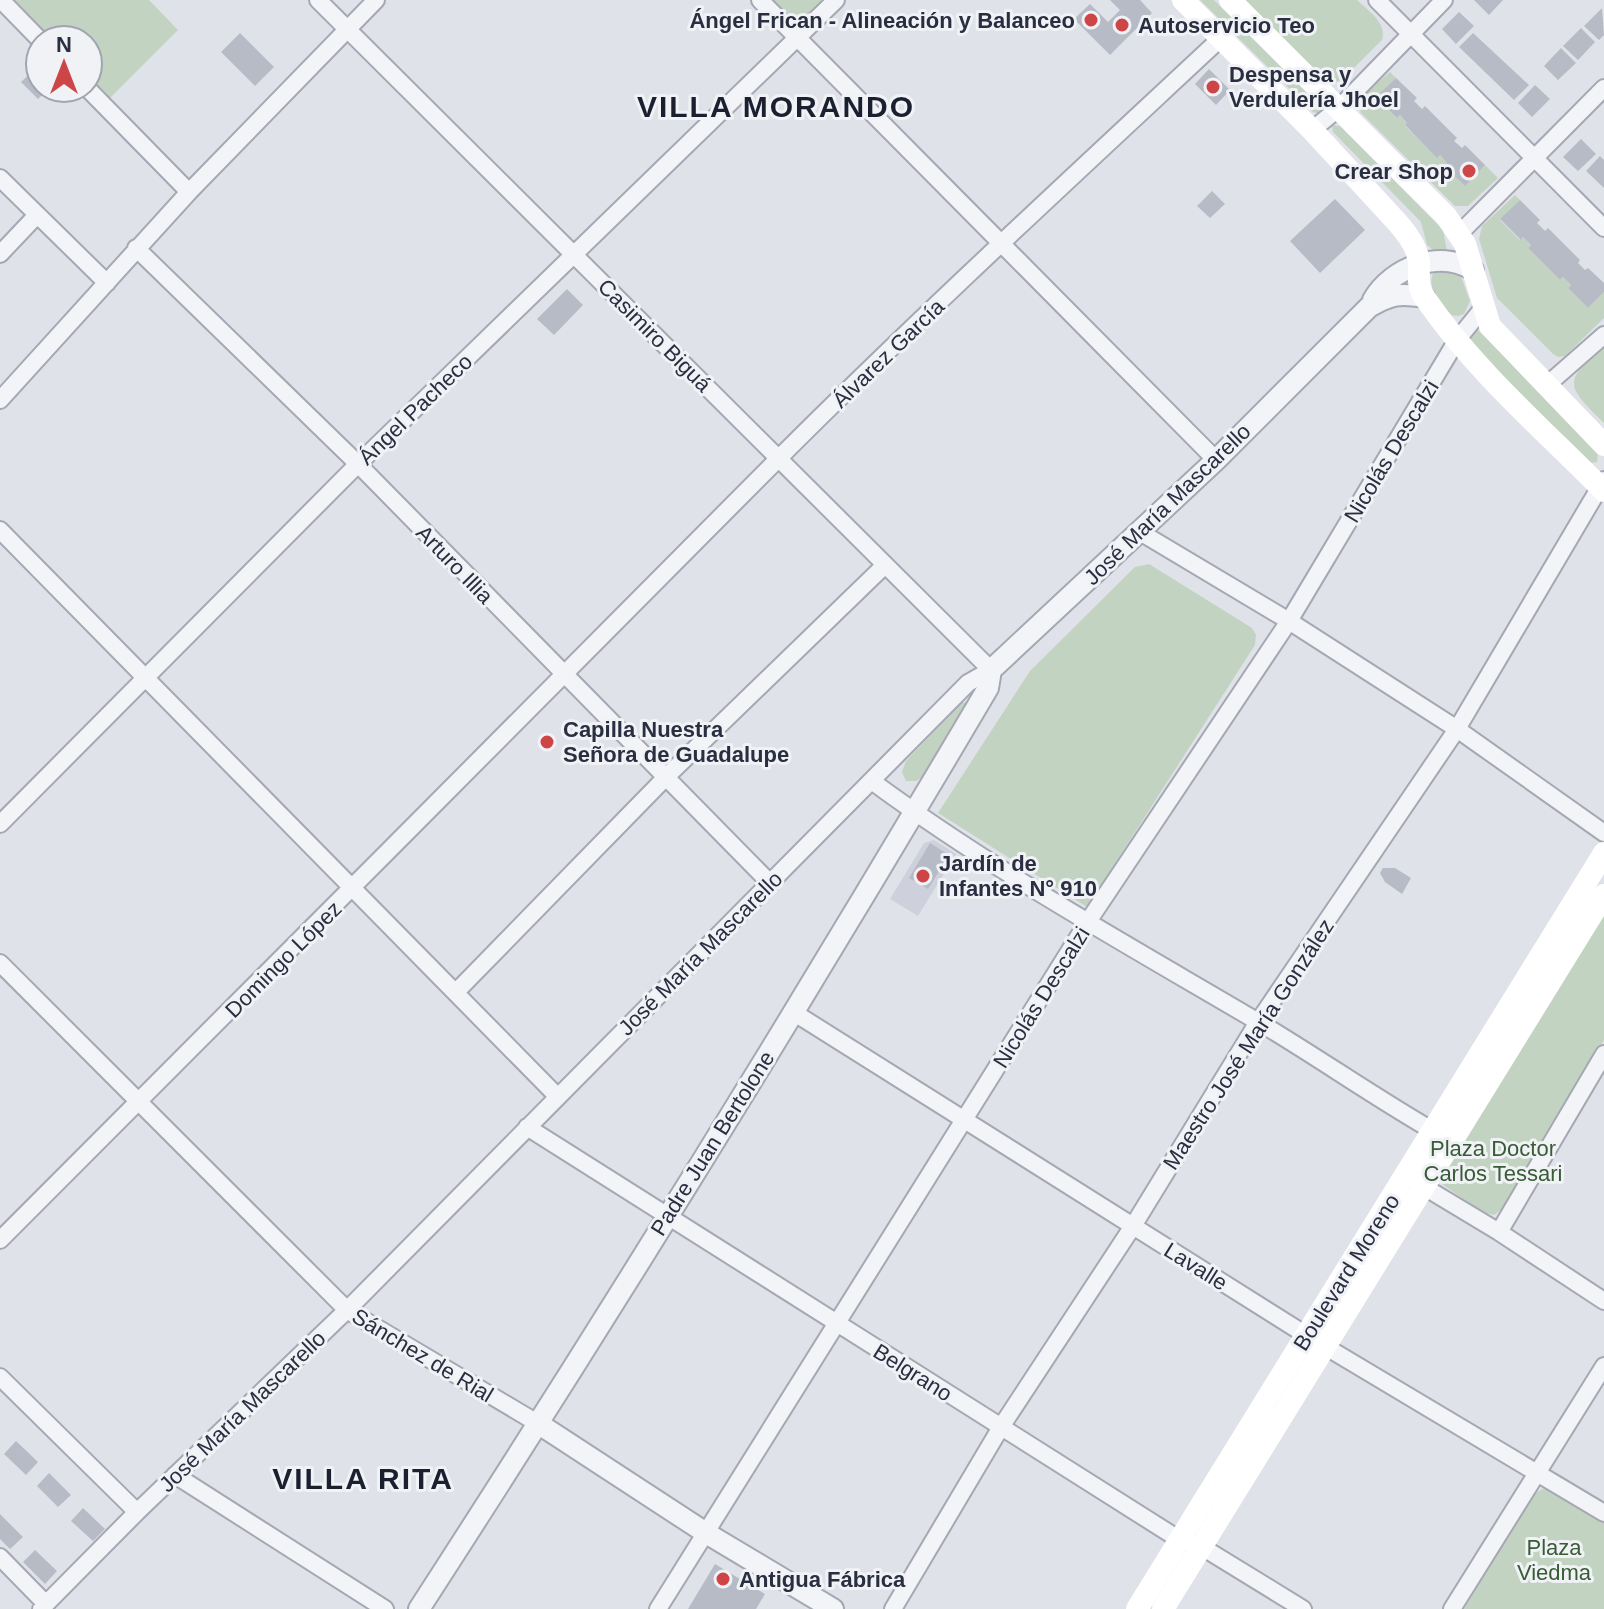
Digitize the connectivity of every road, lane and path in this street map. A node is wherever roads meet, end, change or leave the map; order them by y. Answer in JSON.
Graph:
{"nodes":[{"id":1,"x":1,"y":0,"type":"edge"},
{"id":2,"x":318,"y":0,"type":"edge"},
{"id":3,"x":376,"y":0,"type":"edge"},
{"id":4,"x":760,"y":0,"type":"edge"},
{"id":5,"x":836,"y":0,"type":"edge"},
{"id":6,"x":1183,"y":0,"type":"edge"},
{"id":7,"x":1230,"y":0,"type":"edge"},
{"id":8,"x":1377,"y":0,"type":"edge"},
{"id":9,"x":1444,"y":0,"type":"edge"},
{"id":10,"x":24,"y":24,"type":"edge"},
{"id":11,"x":346,"y":28,"type":"junction"},
{"id":12,"x":1410,"y":34,"type":"junction"},
{"id":13,"x":798,"y":38,"type":"junction"},
{"id":14,"x":1221,"y":38,"type":"junction"},
{"id":15,"x":1604,"y":88,"type":"edge"},
{"id":16,"x":103,"y":104,"type":"edge"},
{"id":17,"x":1339,"y":108,"type":"junction"},
{"id":18,"x":1312,"y":130,"type":"junction"},
{"id":19,"x":1534,"y":159,"type":"junction"},
{"id":20,"x":0,"y":178,"type":"edge"},
{"id":21,"x":189,"y":192,"type":"junction"},
{"id":22,"x":37,"y":215,"type":"junction"},
{"id":23,"x":1604,"y":228,"type":"edge"},
{"id":24,"x":1460,"y":233,"type":"junction"},
{"id":25,"x":1000,"y":244,"type":"junction"},
{"id":26,"x":136,"y":248,"type":"junction"},
{"id":27,"x":0,"y":254,"type":"edge"},
{"id":28,"x":574,"y":255,"type":"junction"},
{"id":29,"x":1419,"y":264,"type":"junction"},
{"id":30,"x":1473,"y":270,"type":"junction"},
{"id":31,"x":107,"y":283,"type":"junction"},
{"id":32,"x":1424,"y":297,"type":"junction"},
{"id":33,"x":1369,"y":307,"type":"junction"},
{"id":34,"x":1483,"y":308,"type":"junction"},
{"id":35,"x":1604,"y":335,"type":"edge"},
{"id":36,"x":1457,"y":340,"type":"junction"},
{"id":37,"x":1547,"y":385,"type":"junction"},
{"id":38,"x":0,"y":400,"type":"edge"},
{"id":39,"x":1604,"y":445,"type":"edge"},
{"id":40,"x":780,"y":457,"type":"junction"},
{"id":41,"x":1216,"y":460,"type":"junction"},
{"id":42,"x":358,"y":464,"type":"junction"},
{"id":43,"x":1602,"y":485,"type":"edge"},
{"id":44,"x":0,"y":530,"type":"edge"},
{"id":45,"x":1140,"y":532,"type":"junction"},
{"id":46,"x":885,"y":565,"type":"junction"},
{"id":47,"x":1289,"y":621,"type":"junction"},
{"id":48,"x":991,"y":670,"type":"junction"},
{"id":49,"x":564,"y":676,"type":"junction"},
{"id":50,"x":146,"y":679,"type":"junction"},
{"id":51,"x":1457,"y":729,"type":"junction"},
{"id":52,"x":667,"y":776,"type":"junction"},
{"id":53,"x":873,"y":782,"type":"junction"},
{"id":54,"x":915,"y":812,"type":"junction"},
{"id":55,"x":0,"y":824,"type":"edge"},
{"id":56,"x":1604,"y":833,"type":"edge"},
{"id":57,"x":1604,"y":853,"type":"edge"},
{"id":58,"x":770,"y":883,"type":"junction"},
{"id":59,"x":1598,"y":887,"type":"edge"},
{"id":60,"x":352,"y":889,"type":"junction"},
{"id":61,"x":1087,"y":923,"type":"junction"},
{"id":62,"x":0,"y":963,"type":"edge"},
{"id":63,"x":456,"y":992,"type":"junction"},
{"id":64,"x":793,"y":1012,"type":"junction"},
{"id":65,"x":1258,"y":1022,"type":"junction"},
{"id":66,"x":1604,"y":1054,"type":"edge"},
{"id":67,"x":557,"y":1096,"type":"junction"},
{"id":68,"x":139,"y":1102,"type":"junction"},
{"id":69,"x":965,"y":1118,"type":"junction"},
{"id":70,"x":527,"y":1127,"type":"junction"},
{"id":71,"x":1443,"y":1137,"type":"junction"},
{"id":72,"x":1415,"y":1182,"type":"junction"},
{"id":73,"x":665,"y":1216,"type":"junction"},
{"id":74,"x":1133,"y":1226,"type":"junction"},
{"id":75,"x":1499,"y":1232,"type":"junction"},
{"id":76,"x":0,"y":1240,"type":"edge"},
{"id":77,"x":1604,"y":1301,"type":"edge"},
{"id":78,"x":347,"y":1310,"type":"junction"},
{"id":79,"x":837,"y":1323,"type":"junction"},
{"id":80,"x":1306,"y":1335,"type":"junction"},
{"id":81,"x":1328,"y":1346,"type":"junction"},
{"id":82,"x":1604,"y":1366,"type":"edge"},
{"id":83,"x":0,"y":1377,"type":"edge"},
{"id":84,"x":539,"y":1424,"type":"junction"},
{"id":85,"x":1001,"y":1427,"type":"junction"},
{"id":86,"x":1538,"y":1471,"type":"junction"},
{"id":87,"x":175,"y":1475,"type":"junction"},
{"id":88,"x":137,"y":1512,"type":"junction"},
{"id":89,"x":1604,"y":1513,"type":"edge"},
{"id":90,"x":706,"y":1533,"type":"junction"},
{"id":91,"x":1180,"y":1540,"type":"junction"},
{"id":92,"x":1202,"y":1547,"type":"junction"},
{"id":93,"x":0,"y":1557,"type":"edge"},
{"id":94,"x":44,"y":1606,"type":"edge"},
{"id":95,"x":385,"y":1609,"type":"edge"},
{"id":96,"x":419,"y":1609,"type":"edge"},
{"id":97,"x":658,"y":1609,"type":"edge"},
{"id":98,"x":833,"y":1609,"type":"edge"},
{"id":99,"x":893,"y":1609,"type":"edge"},
{"id":100,"x":1137,"y":1609,"type":"edge"},
{"id":101,"x":1163,"y":1609,"type":"edge"},
{"id":102,"x":1303,"y":1609,"type":"edge"},
{"id":103,"x":1452,"y":1609,"type":"edge"}],
"edges":[{"from":1,"to":10,"type":"street"},
{"from":2,"to":11,"type":"street","name":"Casimiro Biguá"},
{"from":3,"to":11,"type":"street"},
{"from":4,"to":13,"type":"street"},
{"from":5,"to":13,"type":"street","name":"Ángel Pacheco"},
{"from":6,"to":14,"type":"main road"},
{"from":7,"to":17,"type":"main road"},
{"from":8,"to":12,"type":"street"},
{"from":9,"to":12,"type":"street"},
{"from":11,"to":21,"type":"street"},
{"from":11,"to":28,"type":"street","name":"Casimiro Biguá"},
{"from":12,"to":17,"type":"street"},
{"from":12,"to":19,"type":"street"},
{"from":13,"to":25,"type":"street"},
{"from":13,"to":28,"type":"street","name":"Ángel Pacheco"},
{"from":14,"to":18,"type":"main road"},
{"from":14,"to":25,"type":"street","name":"Álvarez García"},
{"from":15,"to":19,"type":"street"},
{"from":16,"to":21,"type":"street"},
{"from":17,"to":18,"type":"street"},
{"from":17,"to":24,"type":"main road"},
{"from":18,"to":29,"type":"main road"},
{"from":19,"to":23,"type":"street"},
{"from":19,"to":24,"type":"street"},
{"from":20,"to":22,"type":"street"},
{"from":21,"to":26,"type":"street"},
{"from":22,"to":27,"type":"street"},
{"from":22,"to":31,"type":"street"},
{"from":24,"to":30,"type":"main road"},
{"from":25,"to":40,"type":"street","name":"Álvarez García"},
{"from":25,"to":41,"type":"street"},
{"from":26,"to":31,"type":"street"},
{"from":26,"to":42,"type":"street","name":"Arturo Illia"},
{"from":28,"to":40,"type":"street","name":"Casimiro Biguá"},
{"from":28,"to":42,"type":"street","name":"Ángel Pacheco"},
{"from":29,"to":30,"type":"street"},
{"from":29,"to":32,"type":"main road"},
{"from":29,"to":33,"type":"street","name":"José María Mascarello"},
{"from":30,"to":34,"type":"main road"},
{"from":31,"to":38,"type":"street"},
{"from":32,"to":33,"type":"street"},
{"from":32,"to":36,"type":"main road"},
{"from":33,"to":41,"type":"street","name":"José María Mascarello"},
{"from":34,"to":36,"type":"street","name":"Nicolás Descalzi"},
{"from":34,"to":37,"type":"main road"},
{"from":35,"to":37,"type":"street"},
{"from":36,"to":43,"type":"main road"},
{"from":36,"to":47,"type":"street","name":"Nicolás Descalzi"},
{"from":37,"to":39,"type":"main road"},
{"from":40,"to":46,"type":"street","name":"Casimiro Biguá"},
{"from":40,"to":49,"type":"street","name":"Álvarez García"},
{"from":41,"to":45,"type":"street","name":"José María Mascarello"},
{"from":42,"to":49,"type":"street","name":"Arturo Illia"},
{"from":42,"to":50,"type":"street","name":"Ángel Pacheco"},
{"from":43,"to":51,"type":"street","name":"Maestro José María González"},
{"from":44,"to":50,"type":"street"},
{"from":45,"to":47,"type":"street"},
{"from":45,"to":48,"type":"street","name":"José María Mascarello"},
{"from":46,"to":48,"type":"street","name":"Casimiro Biguá"},
{"from":46,"to":52,"type":"street"},
{"from":47,"to":51,"type":"street"},
{"from":47,"to":61,"type":"street","name":"Nicolás Descalzi"},
{"from":48,"to":53,"type":"street","name":"José María Mascarello"},
{"from":48,"to":54,"type":"street","name":"Padre Juan Bertolone"},
{"from":49,"to":52,"type":"street","name":"Arturo Illia"},
{"from":49,"to":60,"type":"street","name":"Domingo López"},
{"from":50,"to":55,"type":"street","name":"Ángel Pacheco"},
{"from":50,"to":60,"type":"street"},
{"from":51,"to":56,"type":"street"},
{"from":51,"to":65,"type":"street","name":"Maestro José María González"},
{"from":52,"to":58,"type":"street","name":"Arturo Illia"},
{"from":52,"to":63,"type":"street"},
{"from":53,"to":54,"type":"street"},
{"from":53,"to":58,"type":"street","name":"José María Mascarello"},
{"from":54,"to":61,"type":"street"},
{"from":54,"to":64,"type":"street","name":"Padre Juan Bertolone"},
{"from":57,"to":59,"type":"main road","name":"Boulevard Moreno"},
{"from":58,"to":67,"type":"street","name":"José María Mascarello"},
{"from":59,"to":71,"type":"main road","name":"Boulevard Moreno"},
{"from":60,"to":63,"type":"street"},
{"from":60,"to":68,"type":"street","name":"Domingo López"},
{"from":61,"to":65,"type":"street"},
{"from":61,"to":69,"type":"street","name":"Nicolás Descalzi"},
{"from":62,"to":68,"type":"street","name":"Sánchez de Rial"},
{"from":63,"to":67,"type":"street"},
{"from":64,"to":69,"type":"street","name":"Lavalle"},
{"from":64,"to":73,"type":"street","name":"Padre Juan Bertolone"},
{"from":65,"to":71,"type":"street"},
{"from":65,"to":74,"type":"street","name":"Maestro José María González"},
{"from":66,"to":75,"type":"street"},
{"from":67,"to":70,"type":"street","name":"José María Mascarello"},
{"from":68,"to":76,"type":"street","name":"Domingo López"},
{"from":68,"to":78,"type":"street","name":"Sánchez de Rial"},
{"from":69,"to":74,"type":"street","name":"Lavalle"},
{"from":69,"to":79,"type":"street","name":"Nicolás Descalzi"},
{"from":70,"to":73,"type":"street","name":"Belgrano"},
{"from":70,"to":78,"type":"street","name":"José María Mascarello"},
{"from":71,"to":72,"type":"main road","name":"Boulevard Moreno"},
{"from":72,"to":75,"type":"street"},
{"from":72,"to":80,"type":"main road","name":"Boulevard Moreno"},
{"from":72,"to":81,"type":"main road","name":"Boulevard Moreno"},
{"from":73,"to":79,"type":"street","name":"Belgrano"},
{"from":73,"to":84,"type":"street","name":"Padre Juan Bertolone"},
{"from":74,"to":80,"type":"street","name":"Lavalle"},
{"from":74,"to":85,"type":"street","name":"Maestro José María González"},
{"from":75,"to":77,"type":"street"},
{"from":78,"to":84,"type":"street","name":"Sánchez de Rial"},
{"from":78,"to":87,"type":"street","name":"José María Mascarello"},
{"from":79,"to":85,"type":"street","name":"Belgrano"},
{"from":79,"to":90,"type":"street","name":"Nicolás Descalzi"},
{"from":80,"to":81,"type":"street","name":"Lavalle"},
{"from":80,"to":91,"type":"main road","name":"Boulevard Moreno"},
{"from":81,"to":86,"type":"street","name":"Lavalle"},
{"from":81,"to":92,"type":"main road","name":"Boulevard Moreno"},
{"from":82,"to":86,"type":"street"},
{"from":83,"to":88,"type":"street"},
{"from":84,"to":90,"type":"street","name":"Sánchez de Rial"},
{"from":84,"to":96,"type":"street","name":"Padre Juan Bertolone"},
{"from":85,"to":91,"type":"street","name":"Belgrano"},
{"from":85,"to":99,"type":"street","name":"Maestro José María González"},
{"from":86,"to":89,"type":"street","name":"Lavalle"},
{"from":86,"to":103,"type":"street"},
{"from":87,"to":88,"type":"street","name":"José María Mascarello"},
{"from":87,"to":95,"type":"street"},
{"from":88,"to":94,"type":"street","name":"José María Mascarello"},
{"from":90,"to":97,"type":"street","name":"Nicolás Descalzi"},
{"from":90,"to":98,"type":"street","name":"Sánchez de Rial"},
{"from":91,"to":92,"type":"street","name":"Belgrano"},
{"from":91,"to":100,"type":"main road","name":"Boulevard Moreno"},
{"from":92,"to":101,"type":"main road","name":"Boulevard Moreno"},
{"from":92,"to":102,"type":"street","name":"Belgrano"},
{"from":93,"to":94,"type":"street"}]}
